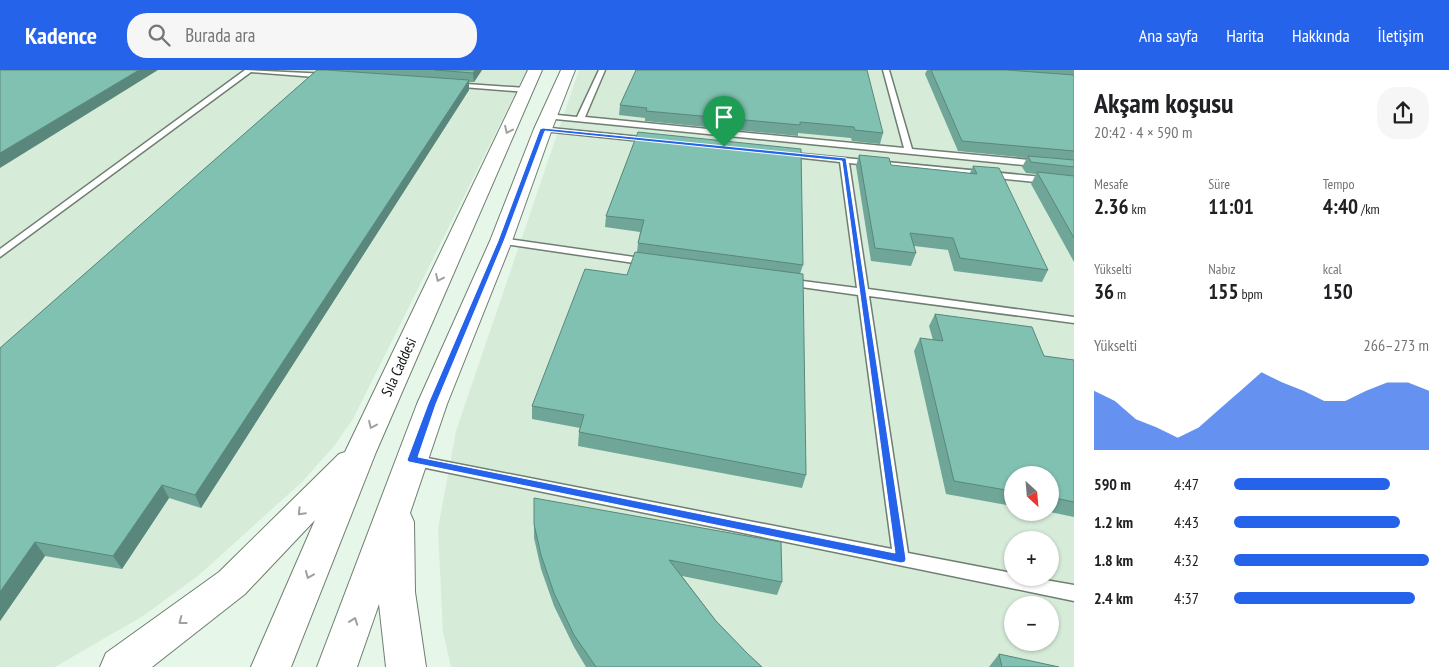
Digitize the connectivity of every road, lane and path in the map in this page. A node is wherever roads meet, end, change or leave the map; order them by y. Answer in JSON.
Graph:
{"nodes":[{"id":1,"x":250,"y":70,"type":"edge"},
{"id":2,"x":568,"y":70,"type":"edge"},
{"id":3,"x":602,"y":70,"type":"edge"},
{"id":4,"x":886,"y":70,"type":"edge"},
{"id":5,"x":339,"y":76,"type":"edge"},
{"id":6,"x":531,"y":80,"type":"edge"},
{"id":7,"x":447,"y":84,"type":"edge"},
{"id":8,"x":580,"y":119,"type":"junction"},
{"id":9,"x":545,"y":123,"type":"junction"},
{"id":10,"x":659,"y":141,"type":"edge"},
{"id":11,"x":909,"y":151,"type":"junction"},
{"id":12,"x":776,"y":153,"type":"edge"},
{"id":13,"x":844,"y":160,"type":"junction"},
{"id":14,"x":1074,"y":167,"type":"edge"},
{"id":15,"x":1074,"y":183,"type":"edge"},
{"id":16,"x":501,"y":241,"type":"junction"},
{"id":17,"x":0,"y":254,"type":"edge"},
{"id":18,"x":658,"y":263,"type":"edge"},
{"id":19,"x":775,"y":280,"type":"edge"},
{"id":20,"x":863,"y":292,"type":"junction"},
{"id":21,"x":1074,"y":320,"type":"edge"},
{"id":22,"x":360,"y":452,"type":"junction"},
{"id":23,"x":412,"y":460,"type":"junction"},
{"id":24,"x":398,"y":499,"type":"junction"},
{"id":25,"x":901,"y":559,"type":"junction"},
{"id":26,"x":1074,"y":593,"type":"edge"},
{"id":27,"x":120,"y":667,"type":"edge"},
{"id":28,"x":271,"y":667,"type":"edge"},
{"id":29,"x":337,"y":667,"type":"edge"},
{"id":30,"x":406,"y":667,"type":"edge"}],
"edges":[{"from":1,"to":5,"type":"lane"},
{"from":1,"to":17,"type":"lane"},
{"from":2,"to":9,"type":"street"},
{"from":3,"to":8,"type":"lane"},
{"from":4,"to":11,"type":"lane"},
{"from":6,"to":7,"type":"lane"},
{"from":6,"to":22,"type":"street","name":"Sıla Caddesi","one_way":true},
{"from":8,"to":9,"type":"lane"},
{"from":8,"to":11,"type":"lane"},
{"from":9,"to":10,"type":"lane"},
{"from":9,"to":16,"type":"street"},
{"from":11,"to":14,"type":"lane"},
{"from":12,"to":13,"type":"lane"},
{"from":13,"to":15,"type":"lane"},
{"from":13,"to":20,"type":"lane"},
{"from":16,"to":18,"type":"lane"},
{"from":16,"to":23,"type":"street"},
{"from":19,"to":20,"type":"lane"},
{"from":20,"to":21,"type":"lane"},
{"from":20,"to":25,"type":"lane"},
{"from":22,"to":27,"type":"street","one_way":true},
{"from":22,"to":28,"type":"street","name":"Sıla Caddesi","one_way":true},
{"from":23,"to":24,"type":"street"},
{"from":23,"to":25,"type":"lane"},
{"from":29,"to":24,"type":"street","one_way":true},
{"from":24,"to":30,"type":"street"},
{"from":25,"to":26,"type":"lane"}]}
